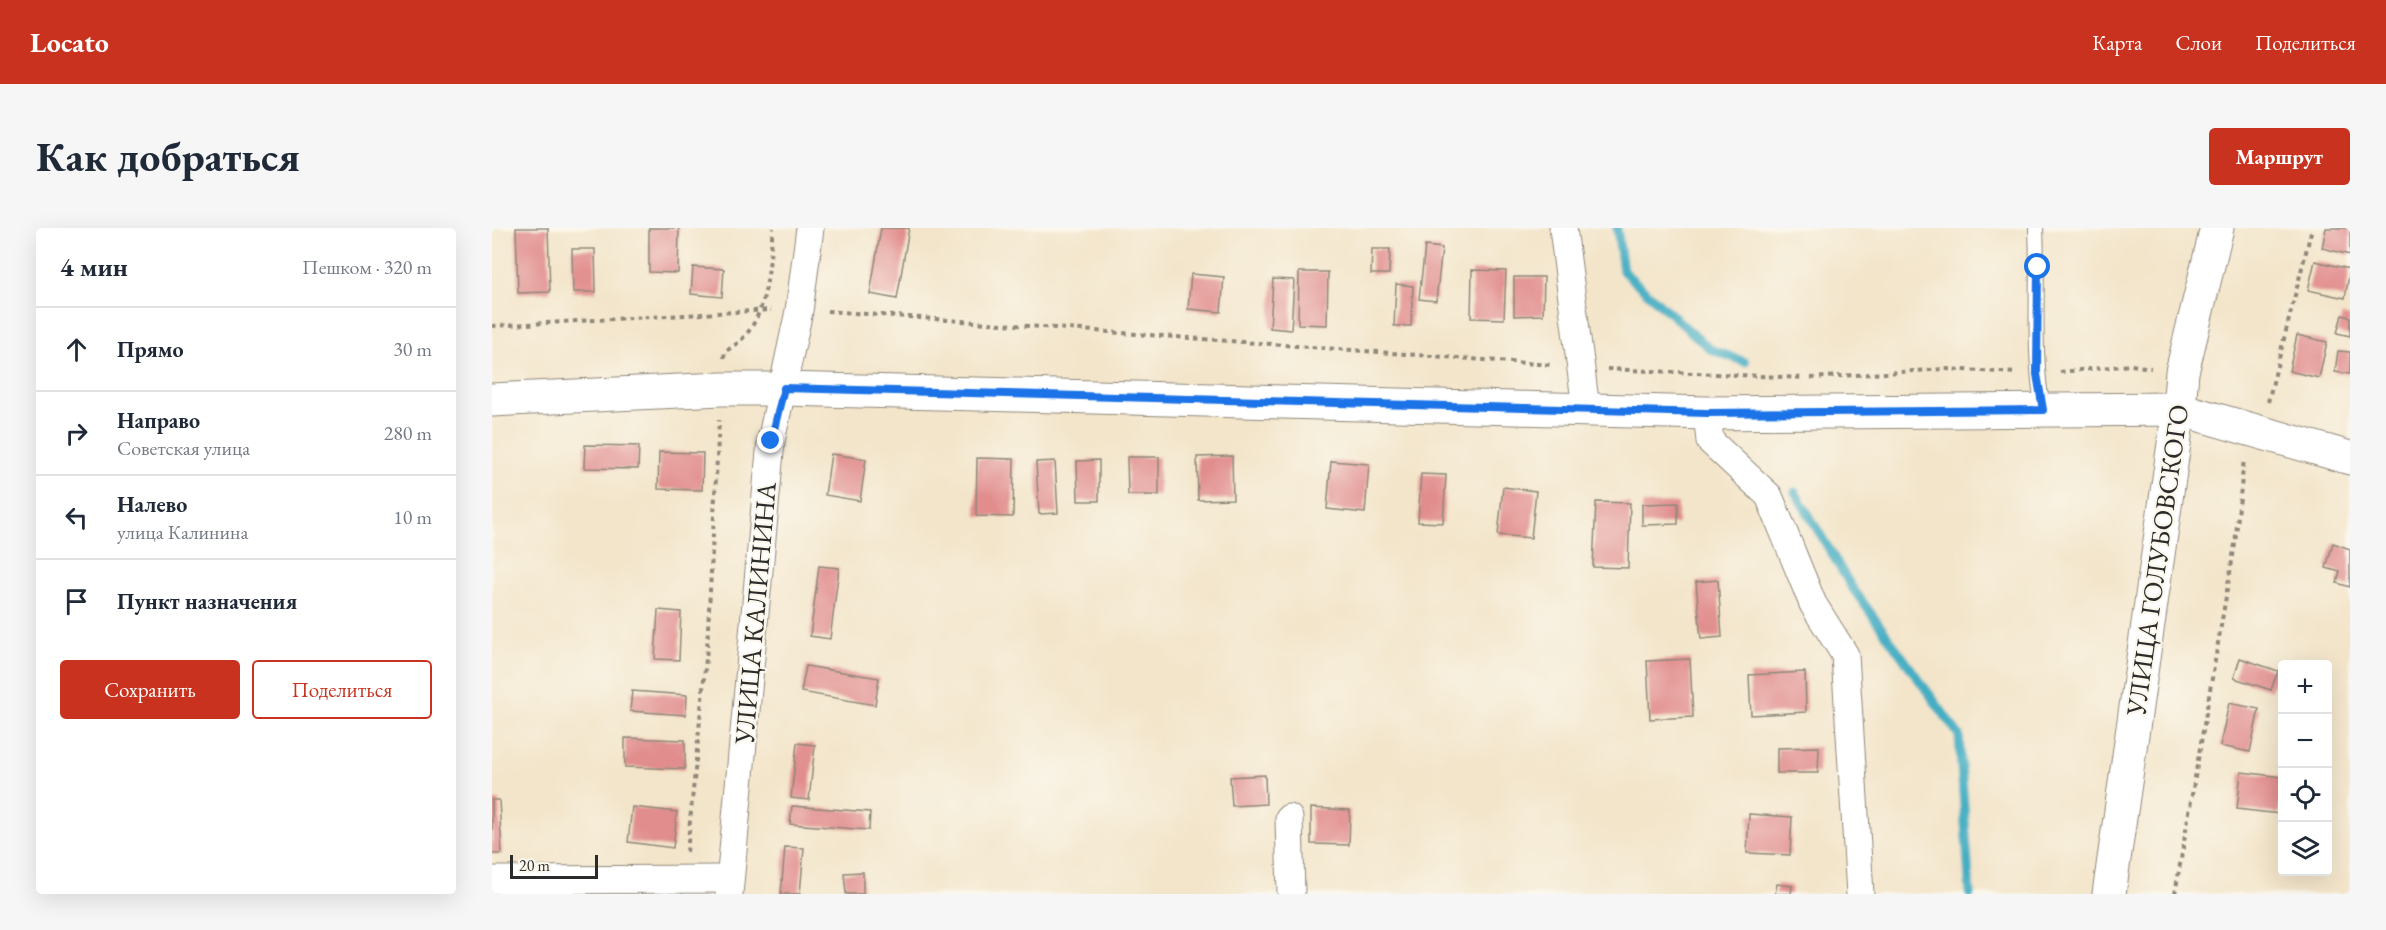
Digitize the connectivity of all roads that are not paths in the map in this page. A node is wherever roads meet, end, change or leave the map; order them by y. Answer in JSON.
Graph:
{"nodes":[{"id":1,"x":810,"y":228,"type":"edge"},
{"id":2,"x":1563,"y":228,"type":"edge"},
{"id":3,"x":2036,"y":228,"type":"edge"},
{"id":4,"x":2217,"y":228,"type":"edge"},
{"id":5,"x":784,"y":388,"type":"junction"},
{"id":6,"x":492,"y":400,"type":"edge"},
{"id":7,"x":1586,"y":409,"type":"junction"},
{"id":8,"x":2179,"y":409,"type":"junction"},
{"id":9,"x":2043,"y":410,"type":"junction"},
{"id":10,"x":1707,"y":413,"type":"junction"},
{"id":11,"x":2350,"y":458,"type":"edge"},
{"id":12,"x":1289,"y":818,"type":"dead end"},
{"id":13,"x":492,"y":880,"type":"edge"},
{"id":14,"x":730,"y":887,"type":"edge"},
{"id":15,"x":1291,"y":894,"type":"edge"},
{"id":16,"x":1860,"y":894,"type":"edge"},
{"id":17,"x":2109,"y":894,"type":"edge"}],
"edges":[{"from":1,"to":5,"type":"street","name":"УЛИЦА КАЛИНИНА"},
{"from":2,"to":7,"type":"street"},
{"from":3,"to":9,"type":"lane"},
{"from":4,"to":8,"type":"street","name":"УЛИЦА ГОЛУБОВСКОГО"},
{"from":5,"to":6,"type":"street"},
{"from":5,"to":7,"type":"street"},
{"from":5,"to":14,"type":"street","name":"УЛИЦА КАЛИНИНА"},
{"from":7,"to":10,"type":"street"},
{"from":8,"to":9,"type":"street"},
{"from":8,"to":11,"type":"street"},
{"from":8,"to":17,"type":"street","name":"УЛИЦА ГОЛУБОВСКОГО"},
{"from":9,"to":10,"type":"street"},
{"from":10,"to":16,"type":"street"},
{"from":12,"to":15,"type":"street"},
{"from":13,"to":14,"type":"street"}]}
